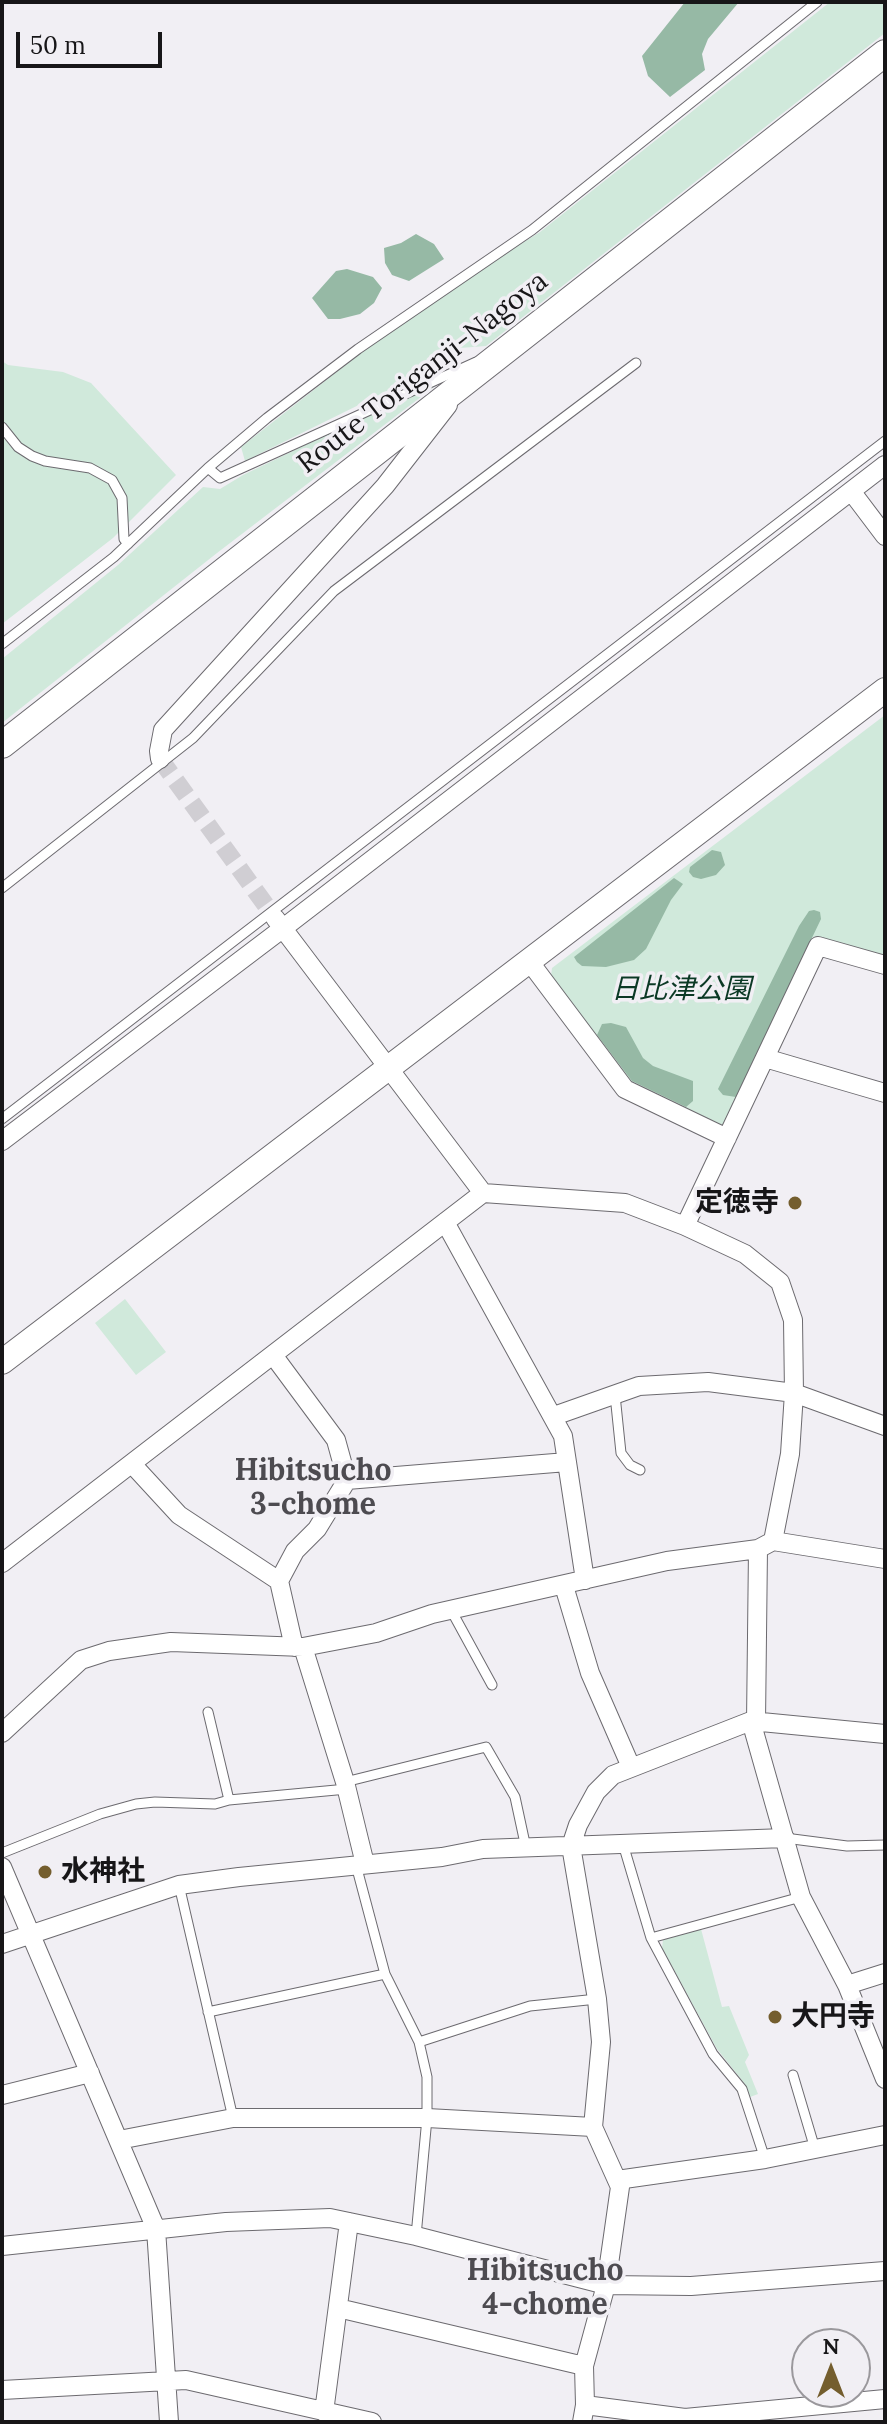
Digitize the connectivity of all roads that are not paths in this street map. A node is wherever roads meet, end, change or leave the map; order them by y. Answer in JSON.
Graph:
{"nodes":[{"id":1,"x":817,"y":2,"type":"edge"},
{"id":2,"x":885,"y":53,"type":"edge"},
{"id":3,"x":636,"y":363,"type":"dead end"},
{"id":4,"x":481,"y":367,"type":"junction"},
{"id":5,"x":2,"y":427,"type":"edge"},
{"id":6,"x":885,"y":441,"type":"edge"},
{"id":7,"x":885,"y":465,"type":"edge"},
{"id":8,"x":208,"y":468,"type":"junction"},
{"id":9,"x":851,"y":491,"type":"junction"},
{"id":10,"x":885,"y":536,"type":"edge"},
{"id":11,"x":128,"y":544,"type":"junction"},
{"id":12,"x":2,"y":644,"type":"edge"},
{"id":13,"x":885,"y":690,"type":"edge"},
{"id":14,"x":2,"y":745,"type":"edge"},
{"id":15,"x":160,"y":759,"type":"dead end"},
{"id":16,"x":2,"y":888,"type":"edge"},
{"id":17,"x":279,"y":924,"type":"junction"},
{"id":18,"x":529,"y":961,"type":"junction"},
{"id":19,"x":885,"y":965,"type":"edge"},
{"id":20,"x":765,"y":1058,"type":"junction"},
{"id":21,"x":389,"y":1067,"type":"junction"},
{"id":22,"x":885,"y":1093,"type":"edge"},
{"id":23,"x":2,"y":1119,"type":"edge"},
{"id":24,"x":727,"y":1138,"type":"junction"},
{"id":25,"x":2,"y":1141,"type":"edge"},
{"id":26,"x":483,"y":1193,"type":"junction"},
{"id":27,"x":445,"y":1222,"type":"junction"},
{"id":28,"x":685,"y":1226,"type":"junction"},
{"id":29,"x":273,"y":1355,"type":"junction"},
{"id":30,"x":2,"y":1362,"type":"edge"},
{"id":31,"x":794,"y":1393,"type":"junction"},
{"id":32,"x":615,"y":1395,"type":"junction"},
{"id":33,"x":554,"y":1416,"type":"junction"},
{"id":34,"x":885,"y":1426,"type":"edge"},
{"id":35,"x":567,"y":1462,"type":"junction"},
{"id":36,"x":132,"y":1464,"type":"junction"},
{"id":37,"x":640,"y":1470,"type":"dead end"},
{"id":38,"x":347,"y":1480,"type":"junction"},
{"id":39,"x":765,"y":1545,"type":"junction"},
{"id":40,"x":885,"y":1559,"type":"edge"},
{"id":41,"x":2,"y":1563,"type":"edge"},
{"id":42,"x":585,"y":1580,"type":"junction"},
{"id":43,"x":279,"y":1581,"type":"junction"},
{"id":44,"x":564,"y":1586,"type":"junction"},
{"id":45,"x":451,"y":1610,"type":"junction"},
{"id":46,"x":299,"y":1647,"type":"junction"},
{"id":47,"x":492,"y":1685,"type":"dead end"},
{"id":48,"x":208,"y":1712,"type":"dead end"},
{"id":49,"x":754,"y":1722,"type":"junction"},
{"id":50,"x":2,"y":1733,"type":"edge"},
{"id":51,"x":885,"y":1734,"type":"edge"},
{"id":52,"x":631,"y":1767,"type":"junction"},
{"id":53,"x":346,"y":1785,"type":"junction"},
{"id":54,"x":229,"y":1800,"type":"junction"},
{"id":55,"x":785,"y":1838,"type":"junction"},
{"id":56,"x":623,"y":1844,"type":"junction"},
{"id":57,"x":885,"y":1845,"type":"edge"},
{"id":58,"x":571,"y":1846,"type":"junction"},
{"id":59,"x":526,"y":1848,"type":"junction"},
{"id":60,"x":2,"y":1853,"type":"edge"},
{"id":61,"x":360,"y":1864,"type":"junction"},
{"id":62,"x":2,"y":1867,"type":"edge"},
{"id":63,"x":179,"y":1885,"type":"junction"},
{"id":64,"x":801,"y":1897,"type":"junction"},
{"id":65,"x":31,"y":1934,"type":"junction"},
{"id":66,"x":651,"y":1938,"type":"junction"},
{"id":67,"x":2,"y":1944,"type":"edge"},
{"id":68,"x":885,"y":1973,"type":"edge"},
{"id":69,"x":385,"y":1974,"type":"junction"},
{"id":70,"x":847,"y":1985,"type":"junction"},
{"id":71,"x":597,"y":1999,"type":"junction"},
{"id":72,"x":208,"y":2012,"type":"junction"},
{"id":73,"x":419,"y":2042,"type":"junction"},
{"id":74,"x":90,"y":2073,"type":"junction"},
{"id":75,"x":793,"y":2075,"type":"dead end"},
{"id":76,"x":885,"y":2079,"type":"edge"},
{"id":77,"x":2,"y":2095,"type":"edge"},
{"id":78,"x":233,"y":2118,"type":"junction"},
{"id":79,"x":427,"y":2118,"type":"junction"},
{"id":80,"x":593,"y":2127,"type":"junction"},
{"id":81,"x":885,"y":2135,"type":"edge"},
{"id":82,"x":119,"y":2140,"type":"junction"},
{"id":83,"x":815,"y":2149,"type":"junction"},
{"id":84,"x":765,"y":2159,"type":"junction"},
{"id":85,"x":617,"y":2180,"type":"junction"},
{"id":86,"x":349,"y":2222,"type":"junction"},
{"id":87,"x":156,"y":2229,"type":"junction"},
{"id":88,"x":416,"y":2236,"type":"junction"},
{"id":89,"x":2,"y":2246,"type":"edge"},
{"id":90,"x":885,"y":2271,"type":"edge"},
{"id":91,"x":606,"y":2285,"type":"junction"},
{"id":92,"x":338,"y":2308,"type":"junction"},
{"id":93,"x":584,"y":2366,"type":"junction"},
{"id":94,"x":167,"y":2382,"type":"junction"},
{"id":95,"x":2,"y":2390,"type":"edge"},
{"id":96,"x":885,"y":2399,"type":"edge"},
{"id":97,"x":324,"y":2412,"type":"junction"},
{"id":98,"x":584,"y":2414,"type":"edge"},
{"id":99,"x":169,"y":2422,"type":"edge"},
{"id":100,"x":372,"y":2422,"type":"edge"}],
"edges":[{"from":1,"to":8,"type":"lane"},
{"from":2,"to":4,"type":"main road","name":"Route Toriganji-Nagoya"},
{"from":3,"to":16,"type":"lane"},
{"from":4,"to":8,"type":"lane"},
{"from":4,"to":14,"type":"main road","name":"Route Toriganji-Nagoya"},
{"from":4,"to":15,"type":"street"},
{"from":5,"to":11,"type":"lane"},
{"from":6,"to":23,"type":"lane"},
{"from":7,"to":9,"type":"street"},
{"from":8,"to":11,"type":"lane"},
{"from":9,"to":10,"type":"street"},
{"from":9,"to":17,"type":"street"},
{"from":11,"to":12,"type":"lane"},
{"from":13,"to":18,"type":"street"},
{"from":17,"to":21,"type":"street"},
{"from":17,"to":25,"type":"street"},
{"from":18,"to":21,"type":"street"},
{"from":18,"to":24,"type":"street"},
{"from":19,"to":20,"type":"street"},
{"from":20,"to":22,"type":"street"},
{"from":20,"to":24,"type":"street"},
{"from":21,"to":26,"type":"street"},
{"from":21,"to":30,"type":"street"},
{"from":24,"to":28,"type":"street"},
{"from":26,"to":27,"type":"street"},
{"from":26,"to":28,"type":"street"},
{"from":27,"to":29,"type":"street"},
{"from":27,"to":33,"type":"street"},
{"from":28,"to":31,"type":"street"},
{"from":29,"to":36,"type":"street"},
{"from":29,"to":38,"type":"street"},
{"from":31,"to":32,"type":"street"},
{"from":31,"to":34,"type":"street"},
{"from":31,"to":39,"type":"street"},
{"from":32,"to":33,"type":"street"},
{"from":32,"to":37,"type":"lane"},
{"from":33,"to":35,"type":"street"},
{"from":35,"to":38,"type":"street"},
{"from":35,"to":42,"type":"street"},
{"from":36,"to":41,"type":"street"},
{"from":36,"to":43,"type":"street"},
{"from":38,"to":43,"type":"street"},
{"from":39,"to":40,"type":"street"},
{"from":39,"to":42,"type":"street"},
{"from":39,"to":49,"type":"street"},
{"from":42,"to":44,"type":"street"},
{"from":43,"to":46,"type":"street"},
{"from":44,"to":45,"type":"street"},
{"from":44,"to":52,"type":"street"},
{"from":45,"to":46,"type":"street"},
{"from":45,"to":47,"type":"lane"},
{"from":46,"to":50,"type":"street"},
{"from":46,"to":53,"type":"street"},
{"from":48,"to":54,"type":"lane"},
{"from":49,"to":51,"type":"street"},
{"from":49,"to":52,"type":"street"},
{"from":49,"to":55,"type":"street"},
{"from":52,"to":58,"type":"street"},
{"from":53,"to":54,"type":"lane"},
{"from":53,"to":59,"type":"lane"},
{"from":53,"to":61,"type":"street"},
{"from":54,"to":60,"type":"lane"},
{"from":55,"to":56,"type":"street"},
{"from":55,"to":57,"type":"lane"},
{"from":55,"to":64,"type":"street"},
{"from":56,"to":58,"type":"street"},
{"from":56,"to":66,"type":"lane"},
{"from":58,"to":59,"type":"street"},
{"from":58,"to":71,"type":"street"},
{"from":59,"to":61,"type":"street"},
{"from":61,"to":63,"type":"street"},
{"from":61,"to":69,"type":"lane"},
{"from":62,"to":65,"type":"street"},
{"from":63,"to":65,"type":"street"},
{"from":63,"to":72,"type":"lane"},
{"from":64,"to":66,"type":"lane"},
{"from":64,"to":70,"type":"street"},
{"from":65,"to":67,"type":"street"},
{"from":65,"to":74,"type":"street"},
{"from":66,"to":84,"type":"lane"},
{"from":68,"to":70,"type":"street"},
{"from":69,"to":72,"type":"lane"},
{"from":69,"to":73,"type":"lane"},
{"from":70,"to":76,"type":"street"},
{"from":71,"to":73,"type":"lane"},
{"from":71,"to":80,"type":"street"},
{"from":72,"to":78,"type":"lane"},
{"from":73,"to":79,"type":"lane"},
{"from":74,"to":77,"type":"street"},
{"from":74,"to":82,"type":"street"},
{"from":75,"to":83,"type":"lane"},
{"from":78,"to":79,"type":"street"},
{"from":78,"to":82,"type":"street"},
{"from":79,"to":80,"type":"street"},
{"from":79,"to":88,"type":"lane"},
{"from":80,"to":85,"type":"street"},
{"from":81,"to":83,"type":"street"},
{"from":82,"to":87,"type":"street"},
{"from":83,"to":84,"type":"street"},
{"from":84,"to":85,"type":"street"},
{"from":85,"to":91,"type":"street"},
{"from":86,"to":87,"type":"street"},
{"from":86,"to":88,"type":"street"},
{"from":86,"to":92,"type":"street"},
{"from":87,"to":89,"type":"street"},
{"from":87,"to":94,"type":"street"},
{"from":88,"to":91,"type":"street"},
{"from":90,"to":91,"type":"street"},
{"from":91,"to":93,"type":"street"},
{"from":92,"to":93,"type":"street"},
{"from":92,"to":97,"type":"street"},
{"from":93,"to":98,"type":"street"},
{"from":94,"to":95,"type":"street"},
{"from":94,"to":97,"type":"street"},
{"from":94,"to":99,"type":"street"},
{"from":96,"to":98,"type":"street"},
{"from":97,"to":100,"type":"street"}]}
